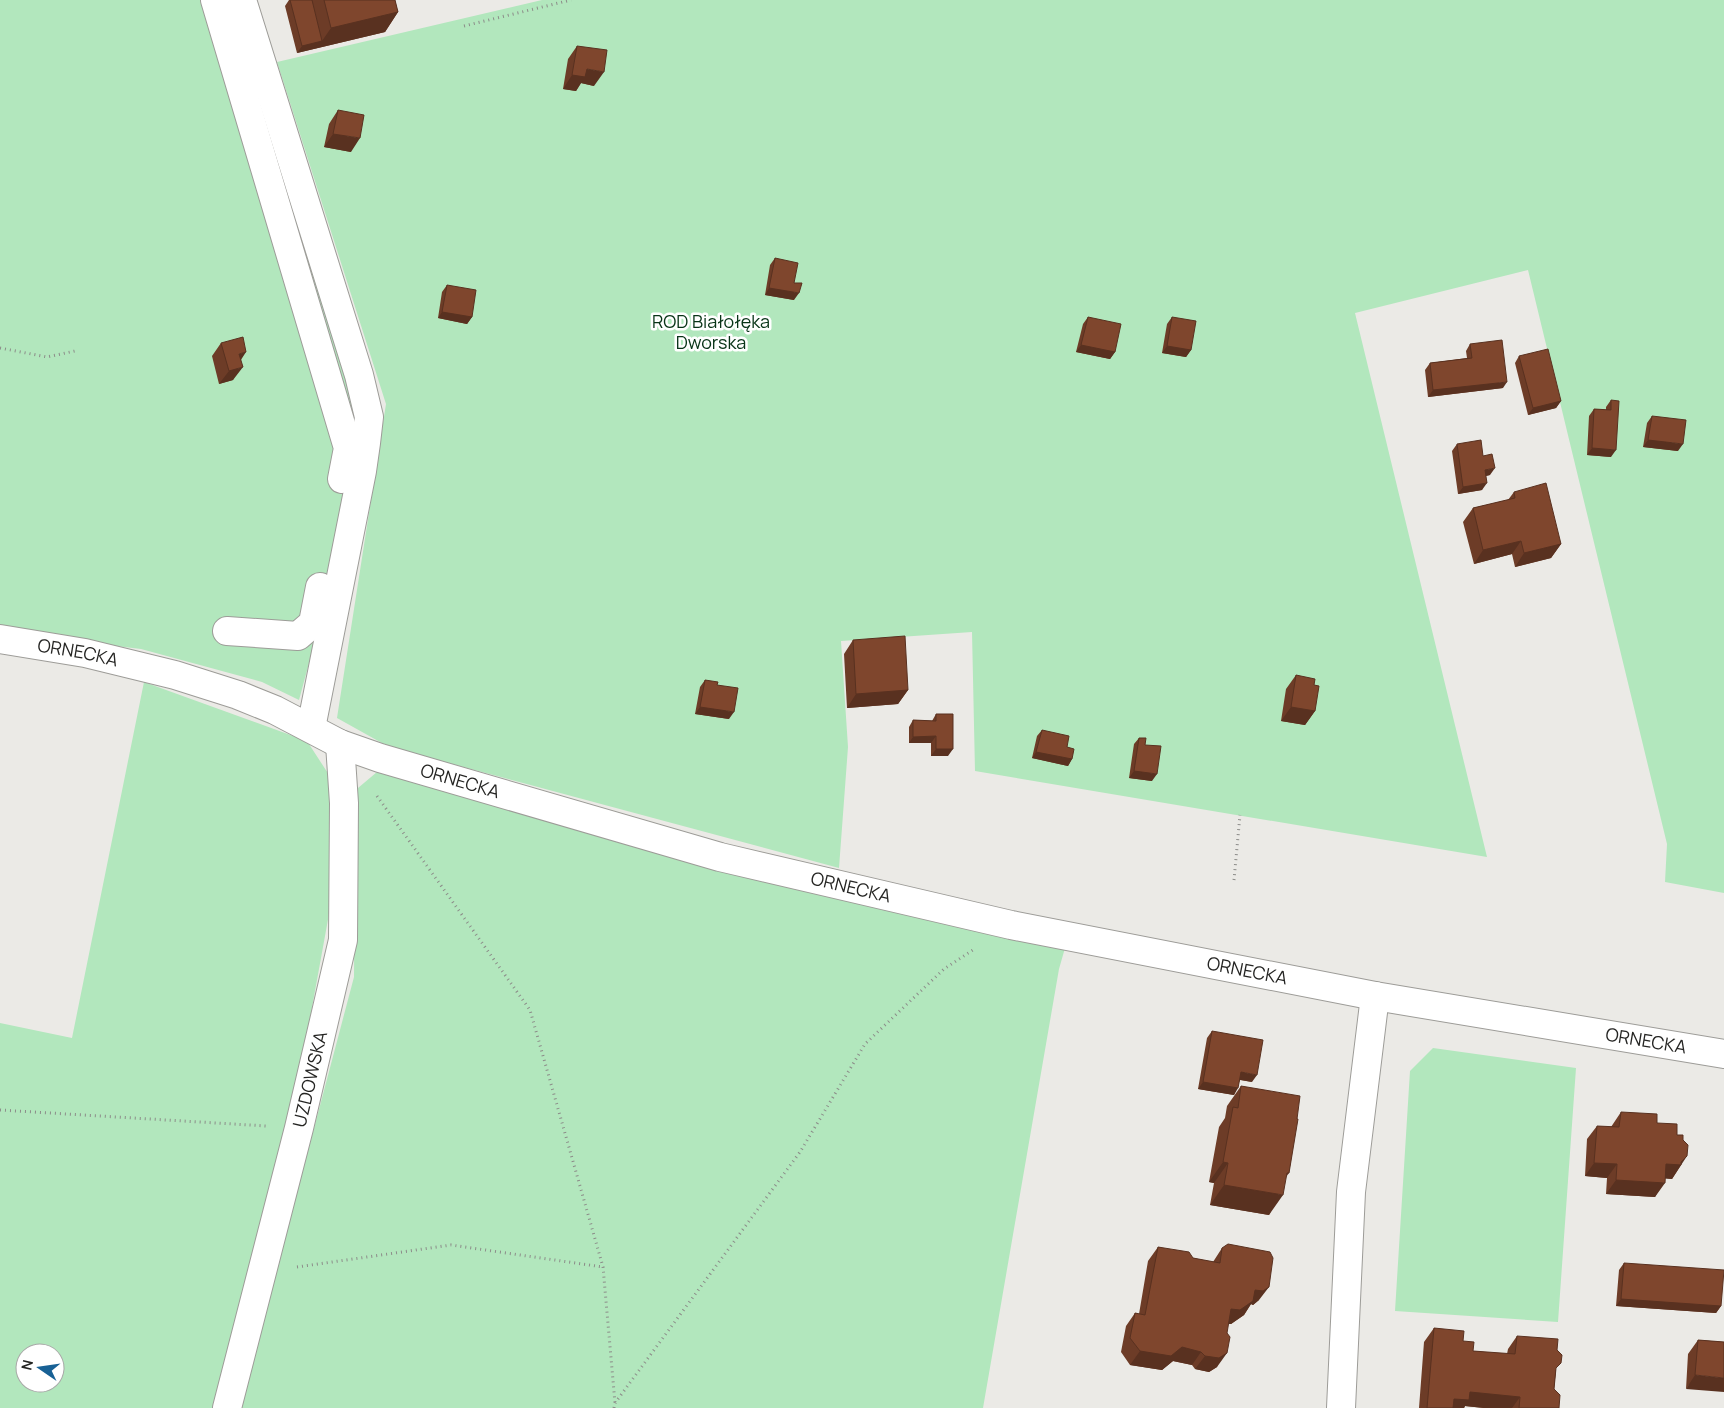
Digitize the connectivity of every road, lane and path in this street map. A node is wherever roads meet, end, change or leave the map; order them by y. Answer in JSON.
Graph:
{"nodes":[{"id":1,"x":215,"y":0,"type":"edge"},
{"id":2,"x":242,"y":0,"type":"edge"},
{"id":3,"x":570,"y":0,"type":"edge"},
{"id":4,"x":464,"y":26,"type":"dead end"},
{"id":5,"x":0,"y":348,"type":"edge"},
{"id":6,"x":75,"y":350,"type":"dead end"},
{"id":7,"x":227,"y":631,"type":"dead end"},
{"id":8,"x":0,"y":639,"type":"edge"},
{"id":9,"x":311,"y":728,"type":"junction"},
{"id":10,"x":340,"y":744,"type":"junction"},
{"id":11,"x":374,"y":793,"type":"dead end"},
{"id":12,"x":1240,"y":815,"type":"dead end"},
{"id":13,"x":1234,"y":880,"type":"dead end"},
{"id":14,"x":1011,"y":925,"type":"junction"},
{"id":15,"x":1374,"y":996,"type":"junction"},
{"id":16,"x":1724,"y":1054,"type":"edge"},
{"id":17,"x":0,"y":1110,"type":"edge"},
{"id":18,"x":298,"y":1128,"type":"junction"},
{"id":19,"x":603,"y":1266,"type":"junction"},
{"id":20,"x":262,"y":1272,"type":"junction"},
{"id":21,"x":615,"y":1403,"type":"junction"},
{"id":22,"x":227,"y":1408,"type":"edge"},
{"id":23,"x":614,"y":1408,"type":"edge"},
{"id":24,"x":1341,"y":1408,"type":"edge"}],
"edges":[{"from":1,"to":7,"type":"street"},
{"from":2,"to":9,"type":"street"},
{"from":3,"to":4,"type":"path"},
{"from":5,"to":6,"type":"path"},
{"from":8,"to":9,"type":"street","name":"ORNECKA"},
{"from":9,"to":10,"type":"street","name":"ORNECKA"},
{"from":10,"to":14,"type":"street","name":"ORNECKA"},
{"from":10,"to":18,"type":"street","name":"UZDOWSKA"},
{"from":11,"to":19,"type":"path"},
{"from":12,"to":13,"type":"path"},
{"from":14,"to":15,"type":"street","name":"ORNECKA"},
{"from":14,"to":21,"type":"path"},
{"from":15,"to":16,"type":"street","name":"ORNECKA"},
{"from":15,"to":24,"type":"street"},
{"from":17,"to":18,"type":"path"},
{"from":18,"to":20,"type":"street","name":"UZDOWSKA"},
{"from":19,"to":20,"type":"path"},
{"from":19,"to":21,"type":"path"},
{"from":20,"to":22,"type":"street","name":"UZDOWSKA"},
{"from":21,"to":23,"type":"path"}]}
